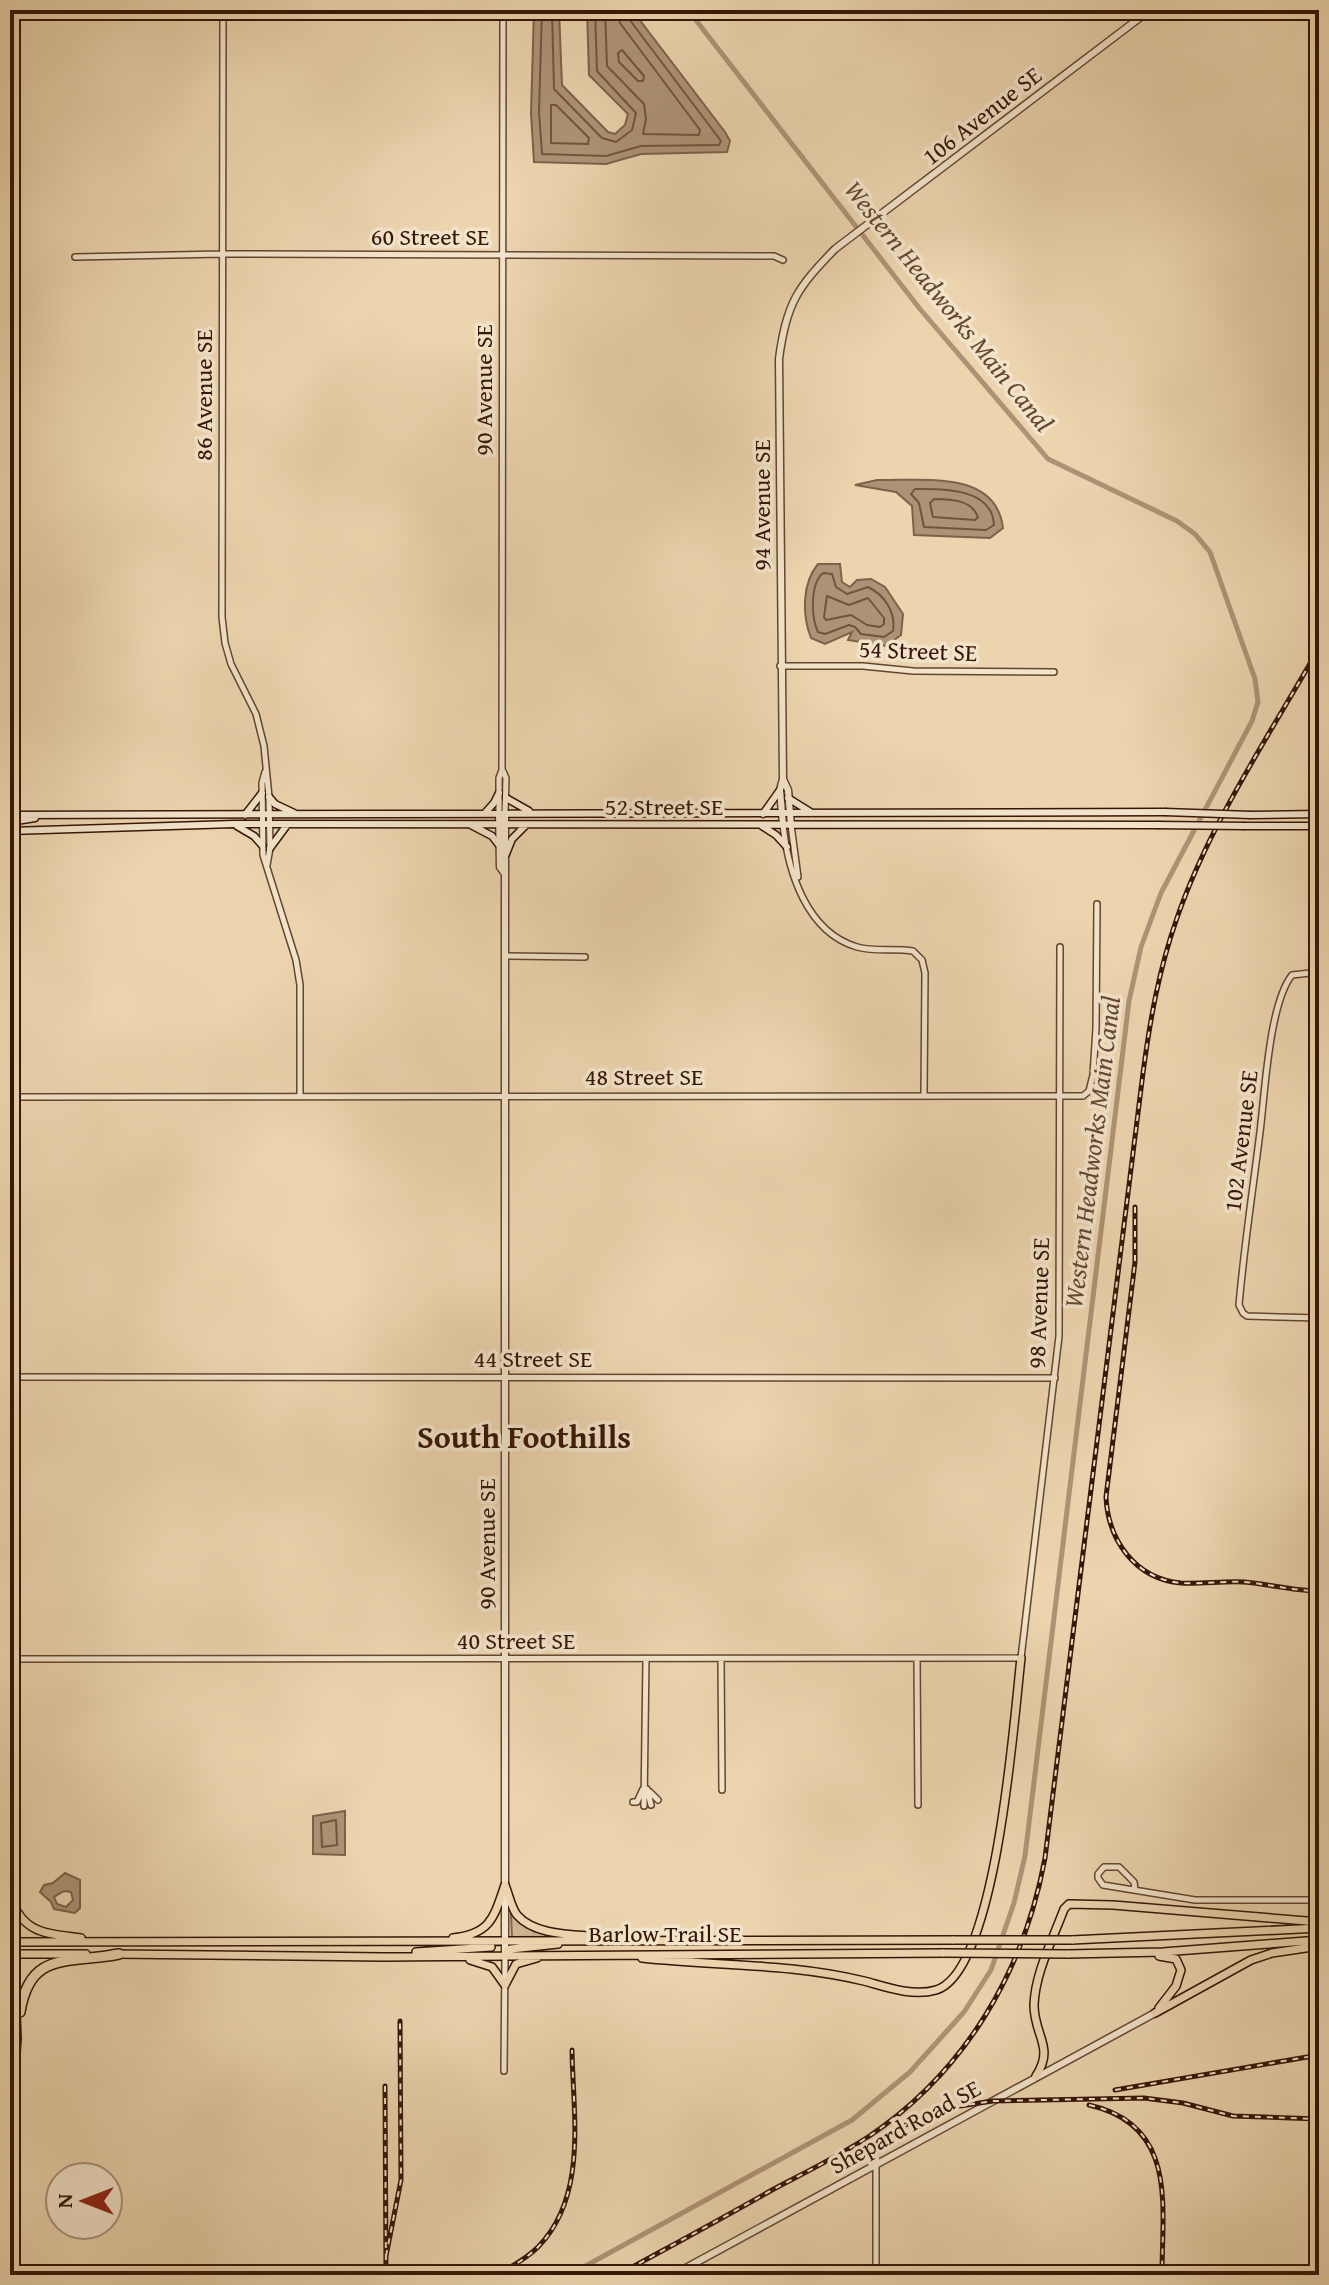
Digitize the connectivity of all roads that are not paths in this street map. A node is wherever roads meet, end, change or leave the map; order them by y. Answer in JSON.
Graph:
{"nodes":[{"id":1,"x":223,"y":10,"type":"edge"},
{"id":2,"x":503,"y":10,"type":"edge"},
{"id":3,"x":1150,"y":10,"type":"edge"},
{"id":4,"x":835,"y":249,"type":"joint"},
{"id":5,"x":222,"y":254,"type":"junction"},
{"id":6,"x":502,"y":255,"type":"junction"},
{"id":7,"x":75,"y":257,"type":"dead end"},
{"id":8,"x":783,"y":260,"type":"dead end"},
{"id":9,"x":780,"y":666,"type":"junction"},
{"id":10,"x":1054,"y":672,"type":"dead end"},
{"id":11,"x":265,"y":772,"type":"junction"},
{"id":12,"x":783,"y":779,"type":"junction"},
{"id":13,"x":780,"y":790,"type":"junction"},
{"id":14,"x":262,"y":793,"type":"junction"},
{"id":15,"x":502,"y":795,"type":"junction"},
{"id":16,"x":269,"y":797,"type":"junction"},
{"id":17,"x":788,"y":798,"type":"junction"},
{"id":18,"x":485,"y":813,"type":"junction"},
{"id":19,"x":502,"y":813,"type":"junction"},
{"id":20,"x":533,"y":813,"type":"junction"},
{"id":21,"x":763,"y":814,"type":"junction"},
{"id":22,"x":815,"y":814,"type":"junction"},
{"id":23,"x":1319,"y":814,"type":"edge"},
{"id":24,"x":10,"y":815,"type":"edge"},
{"id":25,"x":245,"y":815,"type":"junction"},
{"id":26,"x":266,"y":815,"type":"junction"},
{"id":27,"x":297,"y":815,"type":"junction"},
{"id":28,"x":786,"y":815,"type":"junction"},
{"id":29,"x":42,"y":816,"type":"junction"},
{"id":30,"x":10,"y":822,"type":"edge"},
{"id":31,"x":234,"y":824,"type":"junction"},
{"id":32,"x":467,"y":824,"type":"junction"},
{"id":33,"x":266,"y":825,"type":"junction"},
{"id":34,"x":287,"y":825,"type":"junction"},
{"id":35,"x":502,"y":825,"type":"junction"},
{"id":36,"x":526,"y":825,"type":"junction"},
{"id":37,"x":759,"y":825,"type":"junction"},
{"id":38,"x":787,"y":825,"type":"junction"},
{"id":39,"x":1319,"y":826,"type":"edge"},
{"id":40,"x":10,"y":831,"type":"edge"},
{"id":41,"x":262,"y":845,"type":"junction"},
{"id":42,"x":499,"y":845,"type":"junction"},
{"id":43,"x":787,"y":847,"type":"junction"},
{"id":44,"x":270,"y":848,"type":"junction"},
{"id":45,"x":506,"y":854,"type":"junction"},
{"id":46,"x":267,"y":865,"type":"junction"},
{"id":47,"x":505,"y":874,"type":"junction"},
{"id":48,"x":798,"y":886,"type":"junction"},
{"id":49,"x":1097,"y":904,"type":"dead end"},
{"id":50,"x":1060,"y":947,"type":"dead end"},
{"id":51,"x":505,"y":956,"type":"junction"},
{"id":52,"x":585,"y":957,"type":"dead end"},
{"id":53,"x":1319,"y":972,"type":"edge"},
{"id":54,"x":300,"y":1095,"type":"junction"},
{"id":55,"x":505,"y":1095,"type":"junction"},
{"id":56,"x":924,"y":1095,"type":"junction"},
{"id":57,"x":1059,"y":1095,"type":"junction"},
{"id":58,"x":10,"y":1097,"type":"edge"},
{"id":59,"x":1319,"y":1318,"type":"edge"},
{"id":60,"x":10,"y":1377,"type":"edge"},
{"id":61,"x":505,"y":1377,"type":"junction"},
{"id":62,"x":1055,"y":1378,"type":"junction"},
{"id":63,"x":917,"y":1658,"type":"junction"},
{"id":64,"x":1021,"y":1658,"type":"junction"},
{"id":65,"x":10,"y":1659,"type":"edge"},
{"id":66,"x":505,"y":1659,"type":"junction"},
{"id":67,"x":646,"y":1659,"type":"junction"},
{"id":68,"x":721,"y":1659,"type":"junction"},
{"id":69,"x":645,"y":1784,"type":"junction"},
{"id":70,"x":722,"y":1790,"type":"dead end"},
{"id":71,"x":658,"y":1800,"type":"dead end"},
{"id":72,"x":633,"y":1802,"type":"dead end"},
{"id":73,"x":651,"y":1805,"type":"dead end"},
{"id":74,"x":918,"y":1805,"type":"dead end"},
{"id":75,"x":644,"y":1806,"type":"dead end"},
{"id":76,"x":505,"y":1885,"type":"junction"},
{"id":77,"x":1135,"y":1890,"type":"junction"},
{"id":78,"x":10,"y":1896,"type":"edge"},
{"id":79,"x":1319,"y":1900,"type":"edge"},
{"id":80,"x":10,"y":1925,"type":"edge"},
{"id":81,"x":1319,"y":1925,"type":"edge"},
{"id":82,"x":572,"y":1941,"type":"junction"},
{"id":83,"x":634,"y":1941,"type":"junction"},
{"id":84,"x":11,"y":1942,"type":"edge"},
{"id":85,"x":413,"y":1942,"type":"junction"},
{"id":86,"x":505,"y":1942,"type":"junction"},
{"id":87,"x":111,"y":1943,"type":"junction"},
{"id":88,"x":1319,"y":1943,"type":"edge"},
{"id":89,"x":11,"y":1954,"type":"edge"},
{"id":90,"x":119,"y":1954,"type":"junction"},
{"id":91,"x":1117,"y":1954,"type":"junction"},
{"id":92,"x":550,"y":1955,"type":"junction"},
{"id":93,"x":607,"y":1955,"type":"junction"},
{"id":94,"x":444,"y":1956,"type":"junction"},
{"id":95,"x":505,"y":1956,"type":"junction"},
{"id":96,"x":383,"y":1957,"type":"junction"},
{"id":97,"x":505,"y":1985,"type":"junction"},
{"id":98,"x":1155,"y":2013,"type":"junction"},
{"id":99,"x":16,"y":2039,"type":"junction"},
{"id":100,"x":504,"y":2071,"type":"dead end"},
{"id":101,"x":1036,"y":2076,"type":"junction"},
{"id":102,"x":12,"y":2100,"type":"junction"},
{"id":103,"x":10,"y":2121,"type":"edge"},
{"id":104,"x":10,"y":2149,"type":"edge"},
{"id":105,"x":876,"y":2163,"type":"junction"},
{"id":106,"x":673,"y":2275,"type":"edge"},
{"id":107,"x":876,"y":2275,"type":"edge"}],
"edges":[{"from":1,"to":5,"type":"street","name":"86 Avenue SE"},
{"from":2,"to":6,"type":"street","name":"90 Avenue SE"},
{"from":3,"to":4,"type":"main road","name":"106 Avenue SE"},
{"from":4,"to":9,"type":"main road","name":"94 Avenue SE"},
{"from":5,"to":6,"type":"street","name":"60 Street SE"},
{"from":5,"to":7,"type":"street","name":"60 Street SE"},
{"from":5,"to":11,"type":"street","name":"86 Avenue SE"},
{"from":6,"to":8,"type":"street","name":"60 Street SE"},
{"from":6,"to":15,"type":"street","name":"90 Avenue SE"},
{"from":9,"to":10,"type":"street","name":"54 Street SE"},
{"from":9,"to":12,"type":"main road","name":"94 Avenue SE"},
{"from":11,"to":14,"type":"street","name":"86 Avenue SE"},
{"from":11,"to":16,"type":"street","name":"86 Avenue SE"},
{"from":12,"to":13,"type":"main road","name":"94 Avenue SE"},
{"from":12,"to":17,"type":"main road","name":"94 Avenue SE"},
{"from":13,"to":21,"type":"main road"},
{"from":13,"to":28,"type":"main road","name":"94 Avenue SE"},
{"from":14,"to":25,"type":"main road"},
{"from":14,"to":26,"type":"street","name":"86 Avenue SE"},
{"from":15,"to":18,"type":"main road"},
{"from":15,"to":19,"type":"street","name":"90 Avenue SE"},
{"from":15,"to":20,"type":"main road"},
{"from":16,"to":26,"type":"street","name":"86 Avenue SE"},
{"from":16,"to":27,"type":"main road"},
{"from":17,"to":22,"type":"main road"},
{"from":17,"to":28,"type":"main road","name":"94 Avenue SE"},
{"from":18,"to":19,"type":"main road","name":"52 Street SE"},
{"from":18,"to":27,"type":"main road","name":"52 Street SE"},
{"from":19,"to":20,"type":"main road","name":"52 Street SE"},
{"from":19,"to":35,"type":"main road","name":"90 Avenue SE"},
{"from":20,"to":21,"type":"main road","name":"52 Street SE"},
{"from":21,"to":28,"type":"main road","name":"52 Street SE"},
{"from":22,"to":23,"type":"main road","name":"52 Street SE","bridge":true},
{"from":22,"to":28,"type":"main road","name":"52 Street SE"},
{"from":24,"to":29,"type":"main road","name":"52 Street SE"},
{"from":25,"to":26,"type":"main road","name":"52 Street SE"},
{"from":25,"to":29,"type":"main road","name":"52 Street SE"},
{"from":26,"to":27,"type":"main road","name":"52 Street SE"},
{"from":26,"to":33,"type":"street","name":"86 Avenue SE"},
{"from":28,"to":38,"type":"main road","name":"94 Avenue SE"},
{"from":29,"to":30,"type":"main road"},
{"from":31,"to":33,"type":"main road","name":"52 Street SE"},
{"from":31,"to":40,"type":"main road","name":"52 Street SE"},
{"from":31,"to":41,"type":"main road"},
{"from":32,"to":34,"type":"main road","name":"52 Street SE"},
{"from":32,"to":35,"type":"main road","name":"52 Street SE"},
{"from":32,"to":42,"type":"main road"},
{"from":33,"to":34,"type":"main road","name":"52 Street SE"},
{"from":33,"to":41,"type":"street","name":"86 Avenue SE"},
{"from":33,"to":44,"type":"street","name":"86 Avenue SE"},
{"from":34,"to":44,"type":"main road"},
{"from":35,"to":36,"type":"main road","name":"52 Street SE"},
{"from":35,"to":42,"type":"main road","name":"90 Avenue SE"},
{"from":35,"to":45,"type":"main road","name":"90 Avenue SE"},
{"from":36,"to":37,"type":"main road","name":"52 Street SE"},
{"from":36,"to":45,"type":"main road"},
{"from":37,"to":38,"type":"main road","name":"52 Street SE"},
{"from":37,"to":43,"type":"main road"},
{"from":38,"to":39,"type":"main road","name":"52 Street SE","bridge":true},
{"from":38,"to":43,"type":"street","name":"94 Avenue SE"},
{"from":38,"to":48,"type":"street","name":"94 Avenue SE"},
{"from":41,"to":46,"type":"street","name":"86 Avenue SE"},
{"from":42,"to":47,"type":"main road","name":"90 Avenue SE"},
{"from":43,"to":48,"type":"street","name":"94 Avenue SE"},
{"from":44,"to":46,"type":"street","name":"86 Avenue SE"},
{"from":45,"to":47,"type":"main road","name":"90 Avenue SE"},
{"from":46,"to":54,"type":"street","name":"86 Avenue SE"},
{"from":47,"to":51,"type":"main road","name":"90 Avenue SE"},
{"from":48,"to":56,"type":"street","name":"94 Avenue SE"},
{"from":49,"to":57,"type":"street","name":"48 Street SE"},
{"from":50,"to":57,"type":"street","name":"98 Avenue SE"},
{"from":51,"to":52,"type":"street"},
{"from":51,"to":55,"type":"main road","name":"90 Avenue SE"},
{"from":53,"to":59,"type":"street","name":"102 Avenue SE"},
{"from":54,"to":55,"type":"street","name":"48 Street SE"},
{"from":54,"to":58,"type":"street","name":"48 Street SE"},
{"from":55,"to":56,"type":"street","name":"48 Street SE"},
{"from":55,"to":61,"type":"main road","name":"90 Avenue SE"},
{"from":56,"to":57,"type":"street","name":"48 Street SE"},
{"from":57,"to":62,"type":"street","name":"98 Avenue SE"},
{"from":60,"to":61,"type":"street","name":"44 Street SE"},
{"from":61,"to":62,"type":"street","name":"44 Street SE"},
{"from":61,"to":66,"type":"main road","name":"90 Avenue SE"},
{"from":62,"to":64,"type":"street","name":"98 Avenue SE"},
{"from":63,"to":64,"type":"street","name":"40 Street SE"},
{"from":63,"to":68,"type":"street","name":"40 Street SE"},
{"from":63,"to":74,"type":"street"},
{"from":64,"to":93,"type":"main road"},
{"from":65,"to":66,"type":"street","name":"40 Street SE"},
{"from":66,"to":67,"type":"street","name":"40 Street SE"},
{"from":66,"to":76,"type":"main road","name":"90 Avenue SE"},
{"from":67,"to":68,"type":"street","name":"40 Street SE"},
{"from":67,"to":69,"type":"street"},
{"from":68,"to":70,"type":"street"},
{"from":69,"to":71,"type":"street"},
{"from":69,"to":72,"type":"street"},
{"from":69,"to":73,"type":"street"},
{"from":69,"to":75,"type":"street"},
{"from":76,"to":83,"type":"main road"},
{"from":76,"to":85,"type":"main road"},
{"from":76,"to":86,"type":"main road","name":"90 Avenue SE"},
{"from":77,"to":77,"type":"street"},
{"from":77,"to":79,"type":"street"},
{"from":78,"to":87,"type":"main road"},
{"from":80,"to":84,"type":"main road"},
{"from":81,"to":83,"type":"main road","name":"Barlow Trail SE","bridge":true},
{"from":81,"to":101,"type":"main road"},
{"from":82,"to":83,"type":"main road","name":"Barlow Trail SE"},
{"from":82,"to":86,"type":"main road","name":"Barlow Trail SE"},
{"from":82,"to":95,"type":"main road"},
{"from":84,"to":87,"type":"main road","name":"Barlow Trail SE"},
{"from":84,"to":89,"type":"main road"},
{"from":85,"to":86,"type":"main road","name":"Barlow Trail SE"},
{"from":85,"to":87,"type":"main road","name":"Barlow Trail SE"},
{"from":86,"to":95,"type":"main road","name":"90 Avenue SE"},
{"from":86,"to":96,"type":"main road"},
{"from":88,"to":91,"type":"main road","name":"Barlow Trail SE"},
{"from":88,"to":98,"type":"main road"},
{"from":89,"to":90,"type":"main road","name":"Barlow Trail SE"},
{"from":89,"to":99,"type":"highway"},
{"from":90,"to":96,"type":"main road","name":"Barlow Trail SE"},
{"from":90,"to":99,"type":"highway"},
{"from":91,"to":93,"type":"main road","name":"Barlow Trail SE","bridge":true},
{"from":91,"to":98,"type":"main road"},
{"from":92,"to":93,"type":"main road","name":"Barlow Trail SE"},
{"from":92,"to":95,"type":"main road","name":"Barlow Trail SE"},
{"from":92,"to":97,"type":"main road"},
{"from":94,"to":95,"type":"main road","name":"Barlow Trail SE"},
{"from":94,"to":96,"type":"main road","name":"Barlow Trail SE"},
{"from":94,"to":97,"type":"main road"},
{"from":95,"to":97,"type":"street","name":"90 Avenue SE"},
{"from":97,"to":100,"type":"street","name":"90 Avenue SE"},
{"from":98,"to":101,"type":"main road","name":"Shepard Road SE"},
{"from":99,"to":102,"type":"highway"},
{"from":101,"to":105,"type":"main road","name":"Shepard Road SE"},
{"from":102,"to":103,"type":"highway"},
{"from":102,"to":104,"type":"highway"},
{"from":105,"to":106,"type":"main road","name":"Shepard Road SE"},
{"from":105,"to":107,"type":"street"}]}
